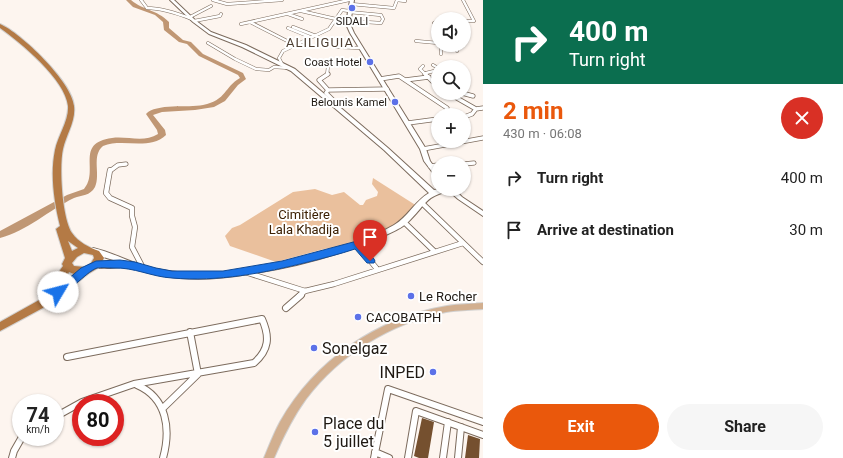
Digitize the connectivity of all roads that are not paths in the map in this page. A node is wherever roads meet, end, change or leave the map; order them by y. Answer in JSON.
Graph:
{"nodes":[{"id":1,"x":141,"y":0,"type":"edge"},
{"id":2,"x":172,"y":0,"type":"edge"},
{"id":3,"x":213,"y":0,"type":"edge"},
{"id":4,"x":282,"y":0,"type":"edge"},
{"id":5,"x":397,"y":0,"type":"edge"},
{"id":6,"x":463,"y":0,"type":"edge"},
{"id":7,"x":351,"y":1,"type":"edge"},
{"id":8,"x":405,"y":1,"type":"edge"},
{"id":9,"x":254,"y":2,"type":"edge"},
{"id":10,"x":211,"y":6,"type":"dead end"},
{"id":11,"x":300,"y":11,"type":"junction"},
{"id":12,"x":349,"y":12,"type":"junction"},
{"id":13,"x":469,"y":12,"type":"edge"},
{"id":14,"x":286,"y":13,"type":"junction"},
{"id":15,"x":221,"y":14,"type":"dead end"},
{"id":16,"x":192,"y":19,"type":"junction"},
{"id":17,"x":302,"y":19,"type":"dead end"},
{"id":18,"x":336,"y":19,"type":"junction"},
{"id":19,"x":349,"y":21,"type":"junction"},
{"id":20,"x":250,"y":22,"type":"junction"},
{"id":21,"x":241,"y":24,"type":"dead end"},
{"id":22,"x":0,"y":26,"type":"edge"},
{"id":23,"x":293,"y":27,"type":"dead end"},
{"id":24,"x":288,"y":28,"type":"dead end"},
{"id":25,"x":0,"y":30,"type":"edge"},
{"id":26,"x":316,"y":36,"type":"junction"},
{"id":27,"x":310,"y":38,"type":"junction"},
{"id":28,"x":416,"y":41,"type":"dead end"},
{"id":29,"x":431,"y":42,"type":"edge"},
{"id":30,"x":208,"y":44,"type":"dead end"},
{"id":31,"x":294,"y":45,"type":"junction"},
{"id":32,"x":336,"y":47,"type":"dead end"},
{"id":33,"x":361,"y":48,"type":"junction"},
{"id":34,"x":282,"y":64,"type":"junction"},
{"id":35,"x":328,"y":66,"type":"dead end"},
{"id":36,"x":423,"y":66,"type":"dead end"},
{"id":37,"x":289,"y":68,"type":"junction"},
{"id":38,"x":431,"y":71,"type":"edge"},
{"id":39,"x":426,"y":73,"type":"junction"},
{"id":40,"x":429,"y":77,"type":"joint"},
{"id":41,"x":380,"y":79,"type":"junction"},
{"id":42,"x":405,"y":80,"type":"junction"},
{"id":43,"x":386,"y":89,"type":"junction"},
{"id":44,"x":328,"y":90,"type":"junction"},
{"id":45,"x":460,"y":100,"type":"edge"},
{"id":46,"x":334,"y":105,"type":"junction"},
{"id":47,"x":447,"y":108,"type":"dead end"},
{"id":48,"x":483,"y":108,"type":"edge"},
{"id":49,"x":476,"y":109,"type":"junction"},
{"id":50,"x":471,"y":114,"type":"edge"},
{"id":51,"x":431,"y":120,"type":"edge"},
{"id":52,"x":408,"y":124,"type":"junction"},
{"id":53,"x":483,"y":138,"type":"edge"},
{"id":54,"x":423,"y":149,"type":"junction"},
{"id":55,"x":471,"y":163,"type":"edge"},
{"id":56,"x":474,"y":163,"type":"dead end"},
{"id":57,"x":126,"y":164,"type":"dead end"},
{"id":58,"x":430,"y":166,"type":"edge"},
{"id":59,"x":431,"y":191,"type":"edge"},
{"id":60,"x":431,"y":195,"type":"edge"},
{"id":61,"x":460,"y":196,"type":"edge"},
{"id":62,"x":461,"y":196,"type":"edge"},
{"id":63,"x":58,"y":203,"type":"junction"},
{"id":64,"x":422,"y":203,"type":"junction"},
{"id":65,"x":483,"y":211,"type":"edge"},
{"id":66,"x":483,"y":214,"type":"edge"},
{"id":67,"x":404,"y":222,"type":"junction"},
{"id":68,"x":463,"y":243,"type":"junction"},
{"id":69,"x":357,"y":244,"type":"junction"},
{"id":70,"x":90,"y":250,"type":"junction"},
{"id":71,"x":434,"y":251,"type":"junction"},
{"id":72,"x":69,"y":262,"type":"junction"},
{"id":73,"x":483,"y":262,"type":"edge"},
{"id":74,"x":96,"y":265,"type":"junction"},
{"id":75,"x":139,"y":267,"type":"junction"},
{"id":76,"x":377,"y":269,"type":"junction"},
{"id":77,"x":85,"y":271,"type":"junction"},
{"id":78,"x":245,"y":272,"type":"junction"},
{"id":79,"x":305,"y":291,"type":"junction"},
{"id":80,"x":483,"y":306,"type":"edge"},
{"id":81,"x":286,"y":308,"type":"dead end"},
{"id":82,"x":0,"y":321,"type":"edge"},
{"id":83,"x":0,"y":328,"type":"edge"},
{"id":84,"x":190,"y":332,"type":"junction"},
{"id":85,"x":67,"y":357,"type":"dead end"},
{"id":86,"x":198,"y":374,"type":"junction"},
{"id":87,"x":134,"y":384,"type":"junction"},
{"id":88,"x":162,"y":409,"type":"junction"},
{"id":89,"x":64,"y":412,"type":"edge"},
{"id":90,"x":448,"y":422,"type":"junction"},
{"id":91,"x":483,"y":422,"type":"edge"},
{"id":92,"x":461,"y":427,"type":"junction"},
{"id":93,"x":483,"y":435,"type":"edge"},
{"id":94,"x":17,"y":446,"type":"edge"},
{"id":95,"x":375,"y":455,"type":"edge"},
{"id":96,"x":12,"y":458,"type":"edge"},
{"id":97,"x":163,"y":458,"type":"edge"},
{"id":98,"x":269,"y":458,"type":"edge"},
{"id":99,"x":389,"y":458,"type":"edge"},
{"id":100,"x":408,"y":458,"type":"edge"},
{"id":101,"x":443,"y":458,"type":"edge"},
{"id":102,"x":458,"y":458,"type":"edge"}],
"edges":[{"from":1,"to":16,"type":"street"},
{"from":2,"to":16,"type":"street"},
{"from":3,"to":9,"type":"street"},
{"from":4,"to":9,"type":"street"},
{"from":5,"to":7,"type":"street"},
{"from":5,"to":8,"type":"street"},
{"from":6,"to":13,"type":"street"},
{"from":7,"to":11,"type":"street"},
{"from":7,"to":12,"type":"street"},
{"from":10,"to":16,"type":"street"},
{"from":11,"to":14,"type":"street"},
{"from":11,"to":18,"type":"street"},
{"from":12,"to":18,"type":"street"},
{"from":12,"to":19,"type":"street"},
{"from":12,"to":19,"type":"street"},
{"from":14,"to":17,"type":"street"},
{"from":14,"to":20,"type":"street"},
{"from":15,"to":16,"type":"street"},
{"from":16,"to":34,"type":"street"},
{"from":18,"to":26,"type":"street"},
{"from":19,"to":33,"type":"street"},
{"from":20,"to":21,"type":"street"},
{"from":20,"to":31,"type":"street"},
{"from":22,"to":63,"type":"highway"},
{"from":23,"to":26,"type":"street"},
{"from":24,"to":27,"type":"street"},
{"from":25,"to":63,"type":"highway"},
{"from":26,"to":27,"type":"street"},
{"from":27,"to":31,"type":"street"},
{"from":28,"to":29,"type":"street"},
{"from":30,"to":37,"type":"street"},
{"from":31,"to":34,"type":"street"},
{"from":32,"to":33,"type":"street"},
{"from":33,"to":41,"type":"street"},
{"from":34,"to":37,"type":"street"},
{"from":35,"to":44,"type":"street"},
{"from":36,"to":39,"type":"street"},
{"from":37,"to":46,"type":"street"},
{"from":38,"to":39,"type":"street"},
{"from":39,"to":40,"type":"street"},
{"from":40,"to":42,"type":"street"},
{"from":41,"to":42,"type":"street"},
{"from":41,"to":43,"type":"street"},
{"from":42,"to":47,"type":"street"},
{"from":43,"to":44,"type":"street"},
{"from":43,"to":52,"type":"street"},
{"from":44,"to":46,"type":"street"},
{"from":45,"to":49,"type":"street"},
{"from":46,"to":59,"type":"street"},
{"from":48,"to":49,"type":"street"},
{"from":49,"to":50,"type":"street"},
{"from":51,"to":52,"type":"street"},
{"from":52,"to":54,"type":"street"},
{"from":53,"to":54,"type":"street"},
{"from":54,"to":58,"type":"street"},
{"from":55,"to":56,"type":"street"},
{"from":57,"to":75,"type":"street"},
{"from":60,"to":64,"type":"street"},
{"from":61,"to":66,"type":"street"},
{"from":62,"to":65,"type":"street"},
{"from":63,"to":70,"type":"highway"},
{"from":63,"to":72,"type":"highway"},
{"from":64,"to":67,"type":"street"},
{"from":64,"to":68,"type":"street"},
{"from":67,"to":69,"type":"street"},
{"from":67,"to":71,"type":"street"},
{"from":68,"to":71,"type":"street"},
{"from":68,"to":73,"type":"street"},
{"from":69,"to":76,"type":"street"},
{"from":69,"to":78,"type":"street"},
{"from":70,"to":72,"type":"highway"},
{"from":70,"to":74,"type":"highway"},
{"from":70,"to":75,"type":"street"},
{"from":71,"to":76,"type":"street"},
{"from":72,"to":77,"type":"highway"},
{"from":72,"to":82,"type":"highway"},
{"from":74,"to":75,"type":"street"},
{"from":74,"to":77,"type":"highway"},
{"from":75,"to":78,"type":"street"},
{"from":76,"to":79,"type":"street"},
{"from":77,"to":83,"type":"highway"},
{"from":78,"to":79,"type":"street"},
{"from":79,"to":81,"type":"street"},
{"from":80,"to":98,"type":"main road"},
{"from":84,"to":85,"type":"street"},
{"from":84,"to":86,"type":"street"},
{"from":84,"to":86,"type":"street"},
{"from":86,"to":87,"type":"street"},
{"from":86,"to":88,"type":"street"},
{"from":87,"to":88,"type":"street"},
{"from":87,"to":89,"type":"street"},
{"from":88,"to":97,"type":"street"},
{"from":90,"to":92,"type":"street"},
{"from":90,"to":100,"type":"street"},
{"from":90,"to":101,"type":"street"},
{"from":91,"to":95,"type":"street"},
{"from":92,"to":93,"type":"street"},
{"from":92,"to":102,"type":"street"},
{"from":94,"to":96,"type":"street"},
{"from":95,"to":99,"type":"street"}]}
